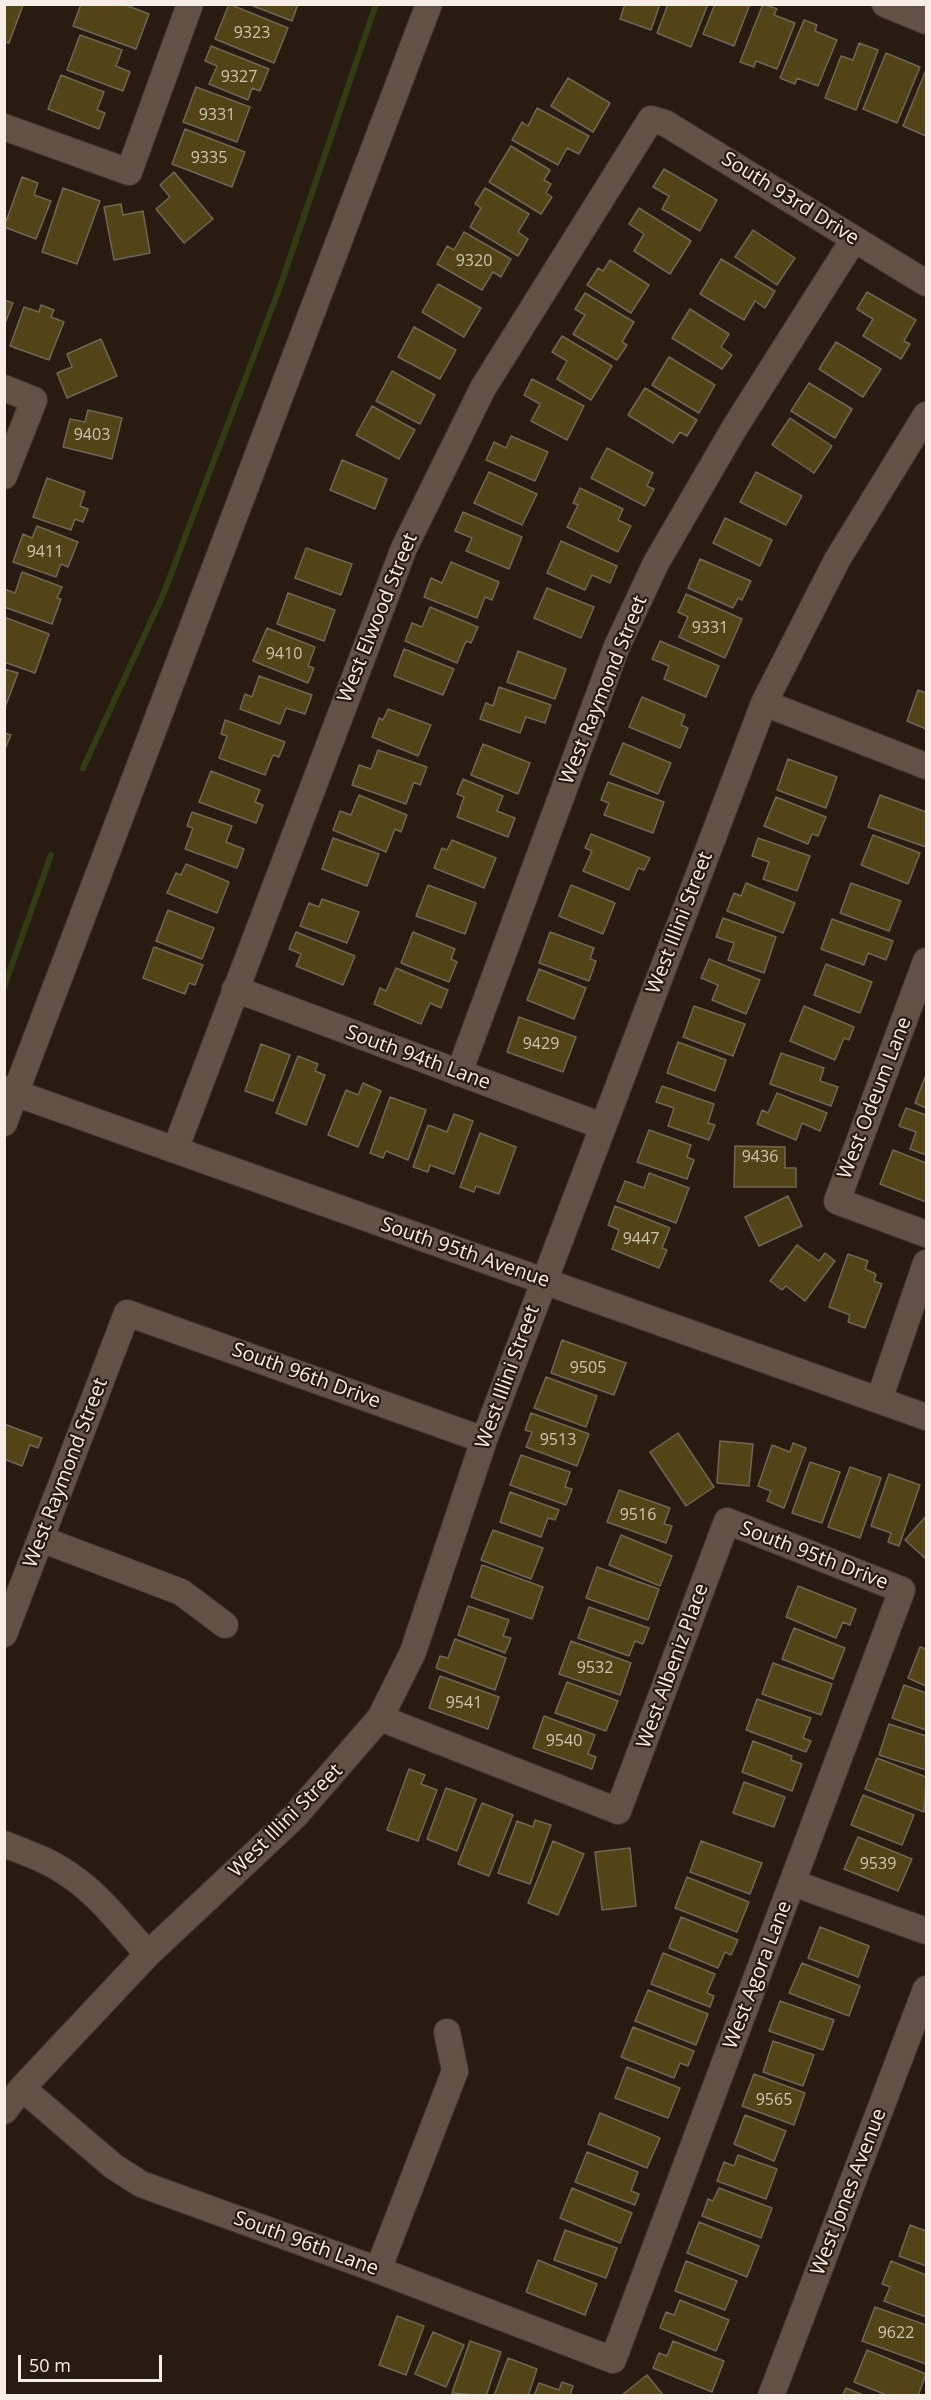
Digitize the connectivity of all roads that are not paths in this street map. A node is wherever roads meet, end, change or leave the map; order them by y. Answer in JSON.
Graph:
{"nodes":[{"id":1,"x":190,"y":4,"type":"edge"},
{"id":2,"x":429,"y":4,"type":"edge"},
{"id":3,"x":885,"y":4,"type":"edge"},
{"id":4,"x":927,"y":21,"type":"edge"},
{"id":5,"x":651,"y":119,"type":"joint"},
{"id":6,"x":5,"y":128,"type":"edge"},
{"id":7,"x":854,"y":239,"type":"junction"},
{"id":8,"x":927,"y":283,"type":"edge"},
{"id":9,"x":4,"y":388,"type":"edge"},
{"id":10,"x":927,"y":416,"type":"edge"},
{"id":11,"x":4,"y":476,"type":"edge"},
{"id":12,"x":764,"y":703,"type":"junction"},
{"id":13,"x":927,"y":766,"type":"edge"},
{"id":14,"x":927,"y":961,"type":"edge"},
{"id":15,"x":235,"y":989,"type":"junction"},
{"id":16,"x":459,"y":1073,"type":"junction"},
{"id":17,"x":10,"y":1090,"type":"edge"},
{"id":18,"x":4,"y":1123,"type":"edge"},
{"id":19,"x":602,"y":1126,"type":"junction"},
{"id":20,"x":175,"y":1150,"type":"junction"},
{"id":21,"x":927,"y":1234,"type":"edge"},
{"id":22,"x":927,"y":1263,"type":"edge"},
{"id":23,"x":543,"y":1280,"type":"junction"},
{"id":24,"x":127,"y":1312,"type":"joint"},
{"id":25,"x":879,"y":1400,"type":"junction"},
{"id":26,"x":927,"y":1417,"type":"edge"},
{"id":27,"x":484,"y":1440,"type":"junction"},
{"id":28,"x":727,"y":1521,"type":"joint"},
{"id":29,"x":41,"y":1539,"type":"junction"},
{"id":30,"x":902,"y":1590,"type":"joint"},
{"id":31,"x":225,"y":1625,"type":"dead end"},
{"id":32,"x":4,"y":1634,"type":"edge"},
{"id":33,"x":380,"y":1719,"type":"junction"},
{"id":34,"x":4,"y":1844,"type":"edge"},
{"id":35,"x":793,"y":1883,"type":"junction"},
{"id":36,"x":927,"y":1931,"type":"edge"},
{"id":37,"x":148,"y":1954,"type":"junction"},
{"id":38,"x":927,"y":1989,"type":"edge"},
{"id":39,"x":447,"y":2032,"type":"dead end"},
{"id":40,"x":22,"y":2088,"type":"junction"},
{"id":41,"x":4,"y":2111,"type":"edge"},
{"id":42,"x":378,"y":2270,"type":"junction"},
{"id":43,"x":613,"y":2360,"type":"joint"},
{"id":44,"x":771,"y":2396,"type":"edge"}],
"edges":[{"from":1,"to":6,"type":"street"},
{"from":2,"to":17,"type":"street"},
{"from":3,"to":4,"type":"street"},
{"from":5,"to":7,"type":"street","name":"South 93rd Drive"},
{"from":5,"to":15,"type":"street","name":"West Elwood Street"},
{"from":7,"to":8,"type":"street","name":"South 93rd Drive"},
{"from":7,"to":16,"type":"street","name":"West Raymond Street"},
{"from":9,"to":11,"type":"street"},
{"from":10,"to":12,"type":"street","name":"West Illini Street"},
{"from":12,"to":13,"type":"street"},
{"from":12,"to":19,"type":"street","name":"West Illini Street"},
{"from":14,"to":21,"type":"street","name":"West Odeum Lane"},
{"from":15,"to":16,"type":"street","name":"South 94th Lane"},
{"from":15,"to":20,"type":"street","name":"West Elwood Street"},
{"from":16,"to":19,"type":"street","name":"South 94th Lane"},
{"from":17,"to":18,"type":"street"},
{"from":17,"to":20,"type":"street","name":"South 95th Avenue"},
{"from":19,"to":23,"type":"street","name":"West Illini Street"},
{"from":20,"to":23,"type":"street","name":"South 95th Avenue"},
{"from":22,"to":25,"type":"street"},
{"from":23,"to":25,"type":"street","name":"South 95th Avenue"},
{"from":23,"to":27,"type":"street","name":"West Illini Street"},
{"from":24,"to":27,"type":"street","name":"South 96th Drive"},
{"from":24,"to":29,"type":"street","name":"West Raymond Street"},
{"from":25,"to":26,"type":"street","name":"South 95th Avenue"},
{"from":27,"to":33,"type":"street","name":"West Illini Street"},
{"from":28,"to":30,"type":"street","name":"South 95th Drive"},
{"from":28,"to":33,"type":"street","name":"West Albeniz Place"},
{"from":29,"to":31,"type":"street"},
{"from":29,"to":32,"type":"street","name":"West Raymond Street"},
{"from":30,"to":35,"type":"street","name":"West Agora Lane"},
{"from":33,"to":37,"type":"street","name":"West Illini Street"},
{"from":34,"to":37,"type":"street"},
{"from":35,"to":36,"type":"street"},
{"from":35,"to":43,"type":"street","name":"West Agora Lane"},
{"from":37,"to":40,"type":"street","name":"West Illini Street"},
{"from":38,"to":44,"type":"street","name":"West Jones Avenue"},
{"from":39,"to":42,"type":"street"},
{"from":40,"to":41,"type":"street","name":"West Illini Street"},
{"from":40,"to":42,"type":"street","name":"South 96th Lane"},
{"from":42,"to":43,"type":"street","name":"South 96th Lane"}]}
